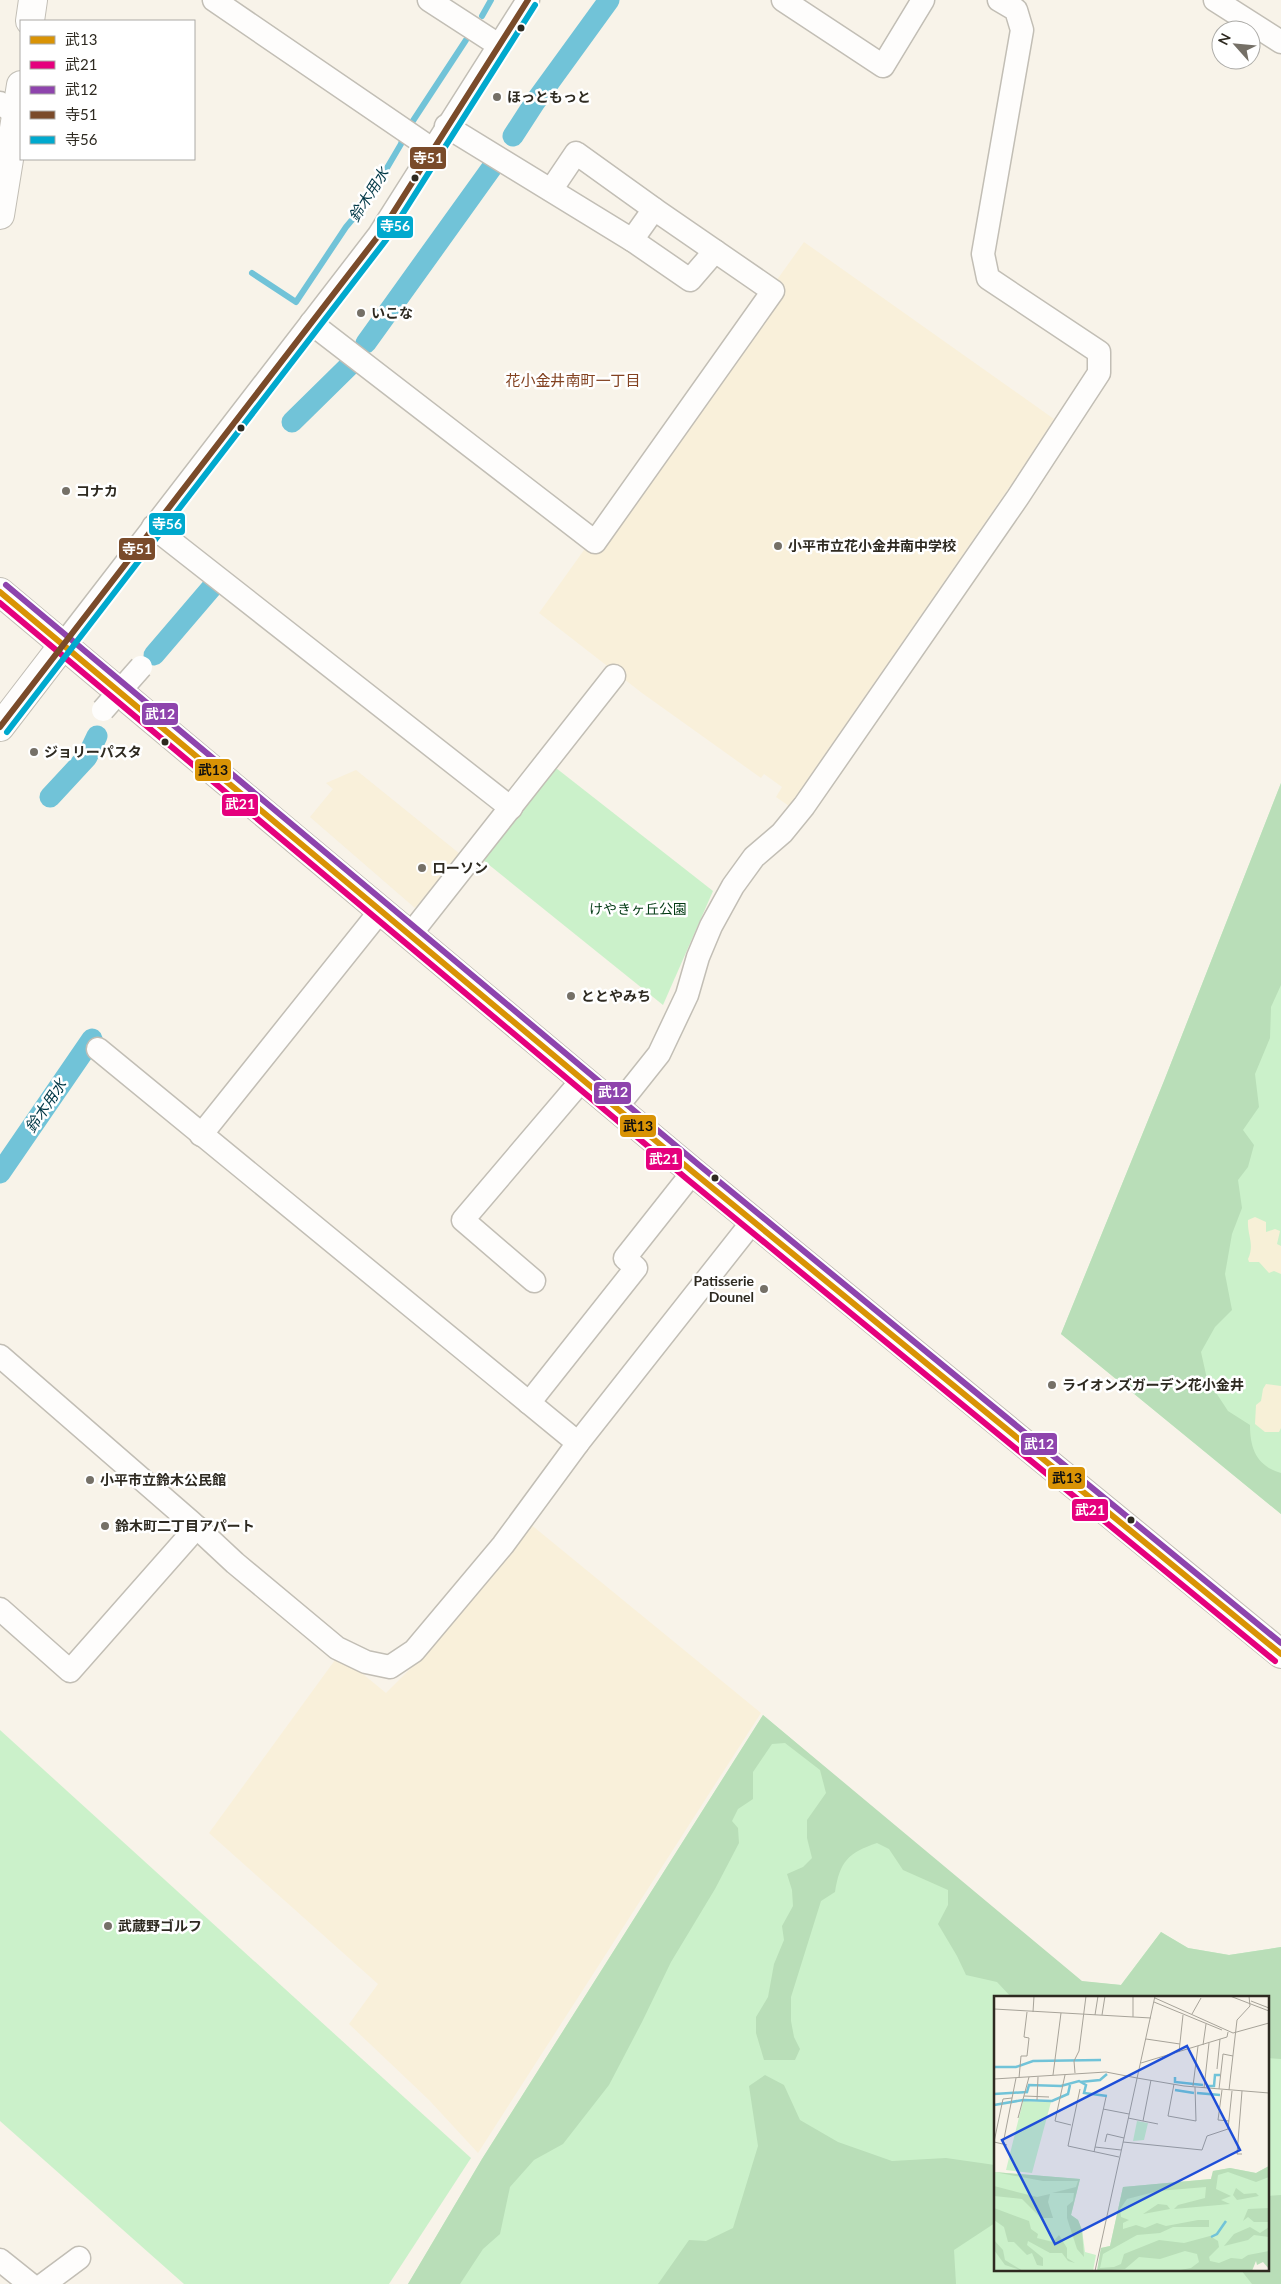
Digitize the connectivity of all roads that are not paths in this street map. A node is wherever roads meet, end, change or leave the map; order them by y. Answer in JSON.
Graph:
{"nodes":[{"id":1,"x":33,"y":0,"type":"edge"},
{"id":2,"x":214,"y":0,"type":"edge"},
{"id":3,"x":429,"y":0,"type":"edge"},
{"id":4,"x":528,"y":0,"type":"edge"},
{"id":5,"x":784,"y":0,"type":"edge"},
{"id":6,"x":923,"y":0,"type":"edge"},
{"id":7,"x":999,"y":0,"type":"edge"},
{"id":8,"x":1215,"y":0,"type":"edge"},
{"id":9,"x":30,"y":20,"type":"edge"},
{"id":10,"x":1281,"y":42,"type":"edge"},
{"id":11,"x":500,"y":46,"type":"junction"},
{"id":12,"x":20,"y":87,"type":"edge"},
{"id":13,"x":9,"y":109,"type":"edge"},
{"id":14,"x":446,"y":126,"type":"junction"},
{"id":15,"x":432,"y":149,"type":"junction"},
{"id":16,"x":551,"y":190,"type":"junction"},
{"id":17,"x":654,"y":209,"type":"junction"},
{"id":18,"x":0,"y":215,"type":"edge"},
{"id":19,"x":632,"y":240,"type":"junction"},
{"id":20,"x":715,"y":251,"type":"junction"},
{"id":21,"x":311,"y":323,"type":"junction"},
{"id":22,"x":154,"y":528,"type":"junction"},
{"id":23,"x":0,"y":592,"type":"edge"},
{"id":24,"x":62,"y":645,"type":"junction"},
{"id":25,"x":141,"y":667,"type":"dead end"},
{"id":26,"x":614,"y":676,"type":"dead end"},
{"id":27,"x":103,"y":710,"type":"dead end"},
{"id":28,"x":0,"y":727,"type":"edge"},
{"id":29,"x":511,"y":808,"type":"junction"},
{"id":30,"x":381,"y":910,"type":"junction"},
{"id":31,"x":410,"y":935,"type":"junction"},
{"id":32,"x":98,"y":1049,"type":"dead end"},
{"id":33,"x":582,"y":1080,"type":"junction"},
{"id":34,"x":616,"y":1108,"type":"junction"},
{"id":35,"x":200,"y":1135,"type":"junction"},
{"id":36,"x":693,"y":1172,"type":"junction"},
{"id":37,"x":753,"y":1221,"type":"junction"},
{"id":38,"x":534,"y":1281,"type":"dead end"},
{"id":39,"x":0,"y":1356,"type":"edge"},
{"id":40,"x":529,"y":1402,"type":"junction"},
{"id":41,"x":578,"y":1443,"type":"junction"},
{"id":42,"x":196,"y":1526,"type":"junction"},
{"id":43,"x":0,"y":1609,"type":"edge"},
{"id":44,"x":1281,"y":1654,"type":"edge"},
{"id":45,"x":79,"y":2258,"type":"dead end"},
{"id":46,"x":0,"y":2260,"type":"edge"},
{"id":47,"x":30,"y":2284,"type":"edge"},
{"id":48,"x":44,"y":2284,"type":"edge"}],
"edges":[{"from":1,"to":9,"type":"main road"},
{"from":2,"to":15,"type":"street"},
{"from":3,"to":11,"type":"street"},
{"from":4,"to":11,"type":"street"},
{"from":5,"to":6,"type":"street"},
{"from":7,"to":34,"type":"street"},
{"from":8,"to":10,"type":"street"},
{"from":11,"to":14,"type":"street"},
{"from":12,"to":13,"type":"main road"},
{"from":13,"to":18,"type":"main road"},
{"from":14,"to":15,"type":"street"},
{"from":14,"to":16,"type":"street"},
{"from":15,"to":21,"type":"street"},
{"from":16,"to":17,"type":"street"},
{"from":16,"to":19,"type":"street"},
{"from":17,"to":19,"type":"street"},
{"from":17,"to":20,"type":"street"},
{"from":19,"to":20,"type":"street"},
{"from":20,"to":21,"type":"street"},
{"from":21,"to":22,"type":"street"},
{"from":22,"to":24,"type":"street"},
{"from":22,"to":29,"type":"street"},
{"from":23,"to":24,"type":"main road"},
{"from":24,"to":28,"type":"main road"},
{"from":24,"to":30,"type":"main road"},
{"from":25,"to":27,"type":"street","bridge":true},
{"from":26,"to":29,"type":"street"},
{"from":29,"to":31,"type":"street"},
{"from":30,"to":31,"type":"main road"},
{"from":30,"to":35,"type":"street"},
{"from":31,"to":33,"type":"main road"},
{"from":32,"to":35,"type":"street"},
{"from":33,"to":34,"type":"main road"},
{"from":33,"to":38,"type":"street"},
{"from":34,"to":36,"type":"main road"},
{"from":35,"to":40,"type":"street"},
{"from":36,"to":37,"type":"main road"},
{"from":36,"to":40,"type":"street"},
{"from":37,"to":41,"type":"street"},
{"from":37,"to":44,"type":"main road"},
{"from":39,"to":42,"type":"street"},
{"from":40,"to":41,"type":"street"},
{"from":41,"to":42,"type":"street"},
{"from":42,"to":43,"type":"street"},
{"from":45,"to":48,"type":"street"},
{"from":46,"to":47,"type":"street"}]}
